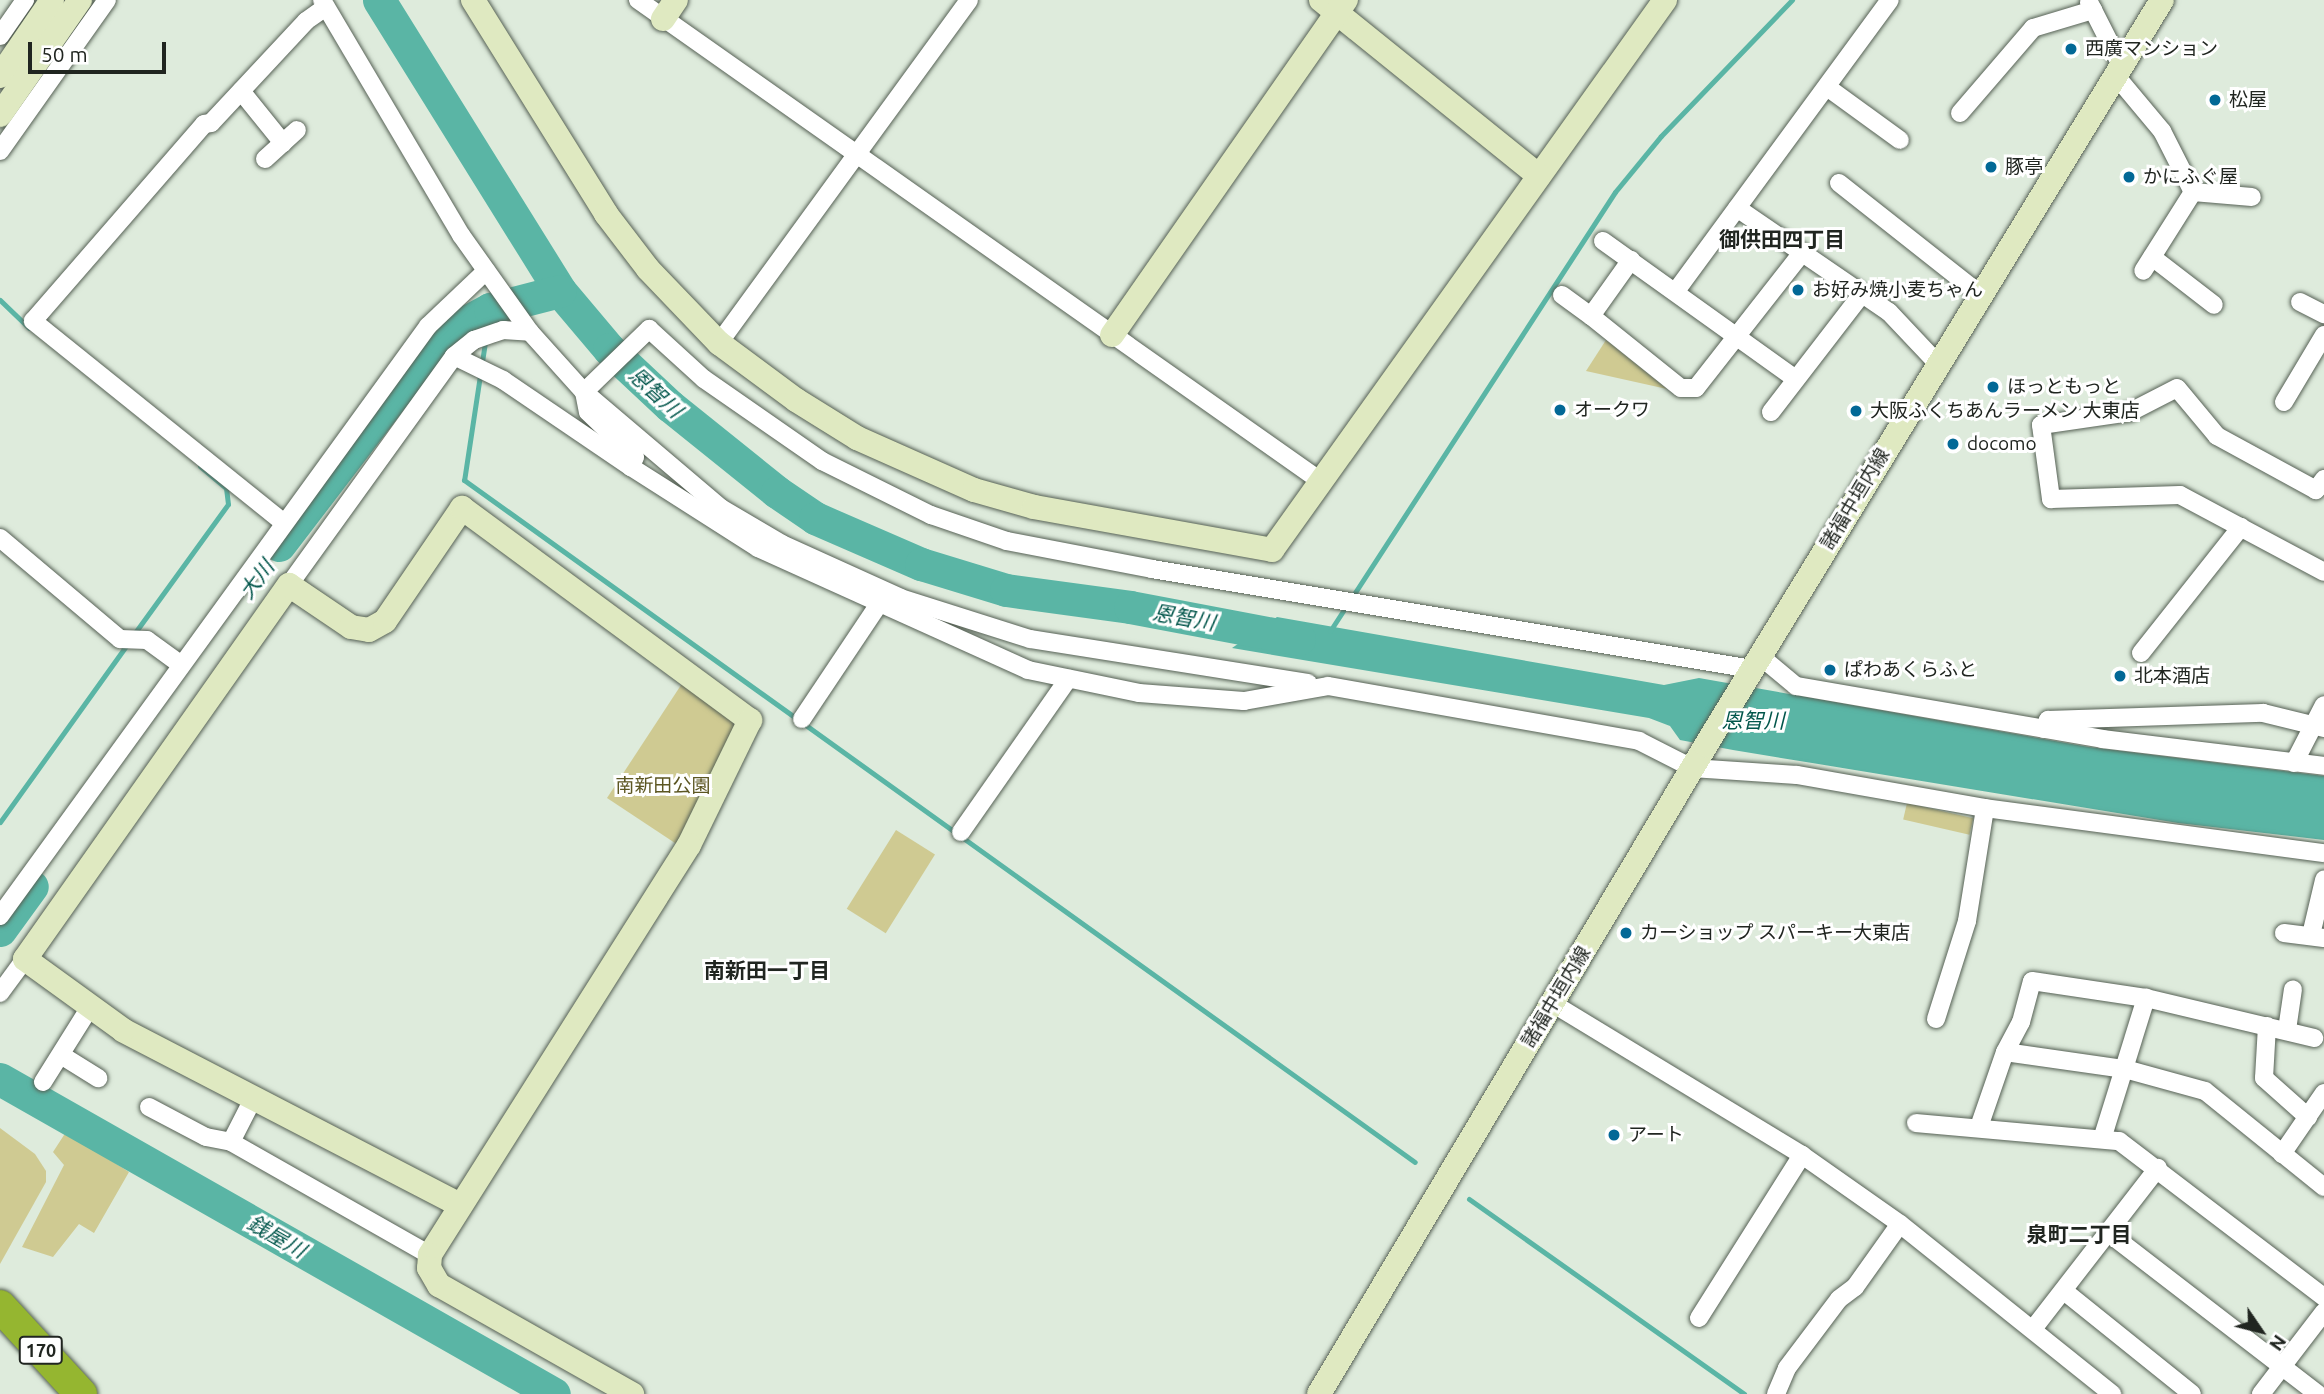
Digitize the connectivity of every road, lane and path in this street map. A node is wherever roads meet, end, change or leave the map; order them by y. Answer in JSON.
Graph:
{"nodes":[{"id":1,"x":25,"y":0,"type":"edge"},
{"id":2,"x":52,"y":0,"type":"edge"},
{"id":3,"x":80,"y":0,"type":"edge"},
{"id":4,"x":107,"y":0,"type":"edge"},
{"id":5,"x":473,"y":0,"type":"edge"},
{"id":6,"x":638,"y":0,"type":"edge"},
{"id":7,"x":969,"y":0,"type":"edge"},
{"id":8,"x":1665,"y":0,"type":"edge"},
{"id":9,"x":1890,"y":0,"type":"edge"},
{"id":10,"x":2162,"y":0,"type":"edge"},
{"id":11,"x":324,"y":3,"type":"edge"},
{"id":12,"x":1334,"y":4,"type":"edge"},
{"id":13,"x":2091,"y":5,"type":"edge"},
{"id":14,"x":669,"y":9,"type":"edge"},
{"id":15,"x":0,"y":36,"type":"edge"},
{"id":16,"x":2119,"y":72,"type":"junction"},
{"id":17,"x":11,"y":73,"type":"edge"},
{"id":18,"x":1826,"y":87,"type":"junction"},
{"id":19,"x":241,"y":91,"type":"junction"},
{"id":20,"x":1960,"y":113,"type":"dead end"},
{"id":21,"x":0,"y":115,"type":"edge"},
{"id":22,"x":298,"y":130,"type":"dead end"},
{"id":23,"x":1900,"y":140,"type":"dead end"},
{"id":24,"x":283,"y":143,"type":"junction"},
{"id":25,"x":0,"y":151,"type":"edge"},
{"id":26,"x":857,"y":155,"type":"junction"},
{"id":27,"x":265,"y":159,"type":"dead end"},
{"id":28,"x":1539,"y":176,"type":"junction"},
{"id":29,"x":1839,"y":183,"type":"dead end"},
{"id":30,"x":2193,"y":192,"type":"junction"},
{"id":31,"x":2252,"y":197,"type":"dead end"},
{"id":32,"x":1737,"y":208,"type":"junction"},
{"id":33,"x":1603,"y":241,"type":"dead end"},
{"id":34,"x":1802,"y":253,"type":"junction"},
{"id":35,"x":1630,"y":260,"type":"junction"},
{"id":36,"x":486,"y":271,"type":"junction"},
{"id":37,"x":1676,"y":291,"type":"junction"},
{"id":38,"x":1862,"y":294,"type":"junction"},
{"id":39,"x":1562,"y":295,"type":"dead end"},
{"id":40,"x":1982,"y":295,"type":"junction"},
{"id":41,"x":2300,"y":302,"type":"dead end"},
{"id":42,"x":2214,"y":305,"type":"dead end"},
{"id":43,"x":2324,"y":314,"type":"edge"},
{"id":44,"x":1591,"y":316,"type":"junction"},
{"id":45,"x":530,"y":332,"type":"junction"},
{"id":46,"x":1112,"y":335,"type":"junction"},
{"id":47,"x":1739,"y":335,"type":"junction"},
{"id":48,"x":2324,"y":335,"type":"edge"},
{"id":49,"x":719,"y":343,"type":"junction"},
{"id":50,"x":454,"y":356,"type":"junction"},
{"id":51,"x":1938,"y":364,"type":"junction"},
{"id":52,"x":1796,"y":379,"type":"junction"},
{"id":53,"x":584,"y":392,"type":"junction"},
{"id":54,"x":2284,"y":402,"type":"dead end"},
{"id":55,"x":1770,"y":412,"type":"dead end"},
{"id":56,"x":631,"y":467,"type":"junction"},
{"id":57,"x":2324,"y":479,"type":"edge"},
{"id":58,"x":1319,"y":480,"type":"junction"},
{"id":59,"x":284,"y":522,"type":"junction"},
{"id":60,"x":2241,"y":527,"type":"junction"},
{"id":61,"x":0,"y":538,"type":"edge"},
{"id":62,"x":2324,"y":572,"type":"edge"},
{"id":63,"x":289,"y":585,"type":"junction"},
{"id":64,"x":878,"y":604,"type":"junction"},
{"id":65,"x":2141,"y":653,"type":"dead end"},
{"id":66,"x":180,"y":663,"type":"junction"},
{"id":67,"x":1753,"y":667,"type":"junction"},
{"id":68,"x":1068,"y":679,"type":"junction"},
{"id":69,"x":1328,"y":686,"type":"junction"},
{"id":70,"x":2324,"y":705,"type":"edge"},
{"id":71,"x":803,"y":719,"type":"dead end"},
{"id":72,"x":2319,"y":726,"type":"edge"},
{"id":73,"x":2044,"y":729,"type":"junction"},
{"id":74,"x":2294,"y":763,"type":"junction"},
{"id":75,"x":2324,"y":766,"type":"edge"},
{"id":76,"x":1692,"y":768,"type":"junction"},
{"id":77,"x":1985,"y":808,"type":"junction"},
{"id":78,"x":961,"y":831,"type":"dead end"},
{"id":79,"x":2324,"y":853,"type":"edge"},
{"id":80,"x":2324,"y":880,"type":"edge"},
{"id":81,"x":0,"y":916,"type":"edge"},
{"id":82,"x":2284,"y":933,"type":"dead end"},
{"id":83,"x":2318,"y":936,"type":"edge"},
{"id":84,"x":25,"y":959,"type":"junction"},
{"id":85,"x":2293,"y":989,"type":"dead end"},
{"id":86,"x":0,"y":993,"type":"edge"},
{"id":87,"x":2146,"y":998,"type":"junction"},
{"id":88,"x":1552,"y":1003,"type":"junction"},
{"id":89,"x":90,"y":1007,"type":"junction"},
{"id":90,"x":1936,"y":1019,"type":"dead end"},
{"id":91,"x":2267,"y":1026,"type":"junction"},
{"id":92,"x":2287,"y":1030,"type":"junction"},
{"id":93,"x":2314,"y":1038,"type":"dead end"},
{"id":94,"x":2005,"y":1052,"type":"junction"},
{"id":95,"x":61,"y":1055,"type":"junction"},
{"id":96,"x":2125,"y":1069,"type":"junction"},
{"id":97,"x":98,"y":1078,"type":"dead end"},
{"id":98,"x":43,"y":1082,"type":"dead end"},
{"id":99,"x":2324,"y":1093,"type":"edge"},
{"id":100,"x":253,"y":1099,"type":"junction"},
{"id":101,"x":149,"y":1107,"type":"dead end"},
{"id":102,"x":2308,"y":1117,"type":"junction"},
{"id":103,"x":1916,"y":1123,"type":"dead end"},
{"id":104,"x":1979,"y":1127,"type":"junction"},
{"id":105,"x":2104,"y":1136,"type":"junction"},
{"id":106,"x":231,"y":1142,"type":"junction"},
{"id":107,"x":2282,"y":1154,"type":"junction"},
{"id":108,"x":1802,"y":1155,"type":"junction"},
{"id":109,"x":2158,"y":1168,"type":"junction"},
{"id":110,"x":2324,"y":1187,"type":"edge"},
{"id":111,"x":458,"y":1204,"type":"junction"},
{"id":112,"x":1900,"y":1224,"type":"junction"},
{"id":113,"x":2110,"y":1234,"type":"junction"},
{"id":114,"x":430,"y":1255,"type":"junction"},
{"id":115,"x":2064,"y":1291,"type":"junction"},
{"id":116,"x":2324,"y":1297,"type":"edge"},
{"id":117,"x":0,"y":1306,"type":"edge"},
{"id":118,"x":2324,"y":1312,"type":"edge"},
{"id":119,"x":1699,"y":1318,"type":"dead end"},
{"id":120,"x":2034,"y":1329,"type":"junction"},
{"id":121,"x":2281,"y":1366,"type":"junction"},
{"id":122,"x":2102,"y":1391,"type":"edge"},
{"id":123,"x":81,"y":1394,"type":"edge"},
{"id":124,"x":632,"y":1394,"type":"edge"},
{"id":125,"x":1320,"y":1394,"type":"edge"},
{"id":126,"x":1776,"y":1394,"type":"edge"},
{"id":127,"x":2192,"y":1394,"type":"edge"},
{"id":128,"x":2261,"y":1394,"type":"edge"},
{"id":129,"x":2318,"y":1394,"type":"edge"}],
"edges":[{"from":1,"to":15,"type":"street"},
{"from":2,"to":17,"type":"street"},
{"from":3,"to":17,"type":"street"},
{"from":4,"to":25,"type":"street"},
{"from":5,"to":49,"type":"street"},
{"from":6,"to":14,"type":"street"},
{"from":7,"to":26,"type":"street"},
{"from":8,"to":28,"type":"street"},
{"from":9,"to":18,"type":"street"},
{"from":10,"to":16,"type":"street","name":"諸福中垣内線"},
{"from":11,"to":19,"type":"street"},
{"from":11,"to":36,"type":"street"},
{"from":12,"to":28,"type":"street"},
{"from":12,"to":46,"type":"street"},
{"from":13,"to":16,"type":"street"},
{"from":13,"to":20,"type":"street"},
{"from":14,"to":26,"type":"street"},
{"from":16,"to":30,"type":"street"},
{"from":16,"to":40,"type":"street","name":"諸福中垣内線"},
{"from":17,"to":21,"type":"street"},
{"from":18,"to":23,"type":"street"},
{"from":18,"to":32,"type":"street"},
{"from":19,"to":24,"type":"street"},
{"from":19,"to":59,"type":"street"},
{"from":22,"to":24,"type":"street"},
{"from":24,"to":27,"type":"street"},
{"from":26,"to":46,"type":"street"},
{"from":26,"to":49,"type":"street"},
{"from":28,"to":58,"type":"street"},
{"from":29,"to":40,"type":"street"},
{"from":30,"to":31,"type":"street"},
{"from":30,"to":42,"type":"street"},
{"from":32,"to":34,"type":"street"},
{"from":32,"to":37,"type":"street"},
{"from":33,"to":35,"type":"street"},
{"from":34,"to":38,"type":"street"},
{"from":34,"to":47,"type":"street"},
{"from":35,"to":37,"type":"street"},
{"from":35,"to":44,"type":"street"},
{"from":36,"to":45,"type":"street"},
{"from":36,"to":59,"type":"street"},
{"from":37,"to":47,"type":"street"},
{"from":38,"to":51,"type":"street"},
{"from":38,"to":52,"type":"street"},
{"from":39,"to":44,"type":"street"},
{"from":40,"to":51,"type":"street","name":"諸福中垣内線"},
{"from":41,"to":43,"type":"street"},
{"from":44,"to":47,"type":"street"},
{"from":45,"to":50,"type":"street"},
{"from":45,"to":53,"type":"street"},
{"from":46,"to":58,"type":"street"},
{"from":47,"to":52,"type":"street"},
{"from":48,"to":54,"type":"street"},
{"from":49,"to":58,"type":"street"},
{"from":50,"to":56,"type":"street"},
{"from":50,"to":63,"type":"street"},
{"from":51,"to":67,"type":"street","name":"諸福中垣内線"},
{"from":52,"to":55,"type":"street"},
{"from":53,"to":56,"type":"street"},
{"from":53,"to":67,"type":"street"},
{"from":53,"to":69,"type":"street"},
{"from":56,"to":64,"type":"street"},
{"from":57,"to":60,"type":"street"},
{"from":59,"to":66,"type":"street"},
{"from":60,"to":62,"type":"street"},
{"from":60,"to":65,"type":"street"},
{"from":61,"to":66,"type":"street"},
{"from":63,"to":84,"type":"street"},
{"from":63,"to":111,"type":"street"},
{"from":64,"to":68,"type":"street"},
{"from":64,"to":71,"type":"street"},
{"from":66,"to":81,"type":"street"},
{"from":67,"to":73,"type":"street"},
{"from":67,"to":76,"type":"street","name":"諸福中垣内線"},
{"from":68,"to":69,"type":"street"},
{"from":68,"to":78,"type":"street"},
{"from":69,"to":76,"type":"street"},
{"from":70,"to":72,"type":"street"},
{"from":72,"to":73,"type":"street"},
{"from":72,"to":74,"type":"street"},
{"from":73,"to":74,"type":"street"},
{"from":74,"to":75,"type":"street"},
{"from":76,"to":77,"type":"street"},
{"from":76,"to":88,"type":"street","name":"諸福中垣内線"},
{"from":77,"to":79,"type":"street"},
{"from":77,"to":90,"type":"street"},
{"from":80,"to":83,"type":"street"},
{"from":82,"to":83,"type":"street"},
{"from":84,"to":86,"type":"street"},
{"from":84,"to":89,"type":"street"},
{"from":85,"to":92,"type":"street"},
{"from":87,"to":91,"type":"street"},
{"from":87,"to":94,"type":"street"},
{"from":87,"to":96,"type":"street"},
{"from":88,"to":108,"type":"street"},
{"from":88,"to":125,"type":"street","name":"諸福中垣内線"},
{"from":89,"to":95,"type":"street"},
{"from":89,"to":100,"type":"street"},
{"from":91,"to":92,"type":"street"},
{"from":91,"to":102,"type":"street"},
{"from":92,"to":93,"type":"street"},
{"from":94,"to":96,"type":"street"},
{"from":94,"to":104,"type":"street"},
{"from":95,"to":97,"type":"street"},
{"from":95,"to":98,"type":"street"},
{"from":96,"to":105,"type":"street"},
{"from":96,"to":107,"type":"street"},
{"from":99,"to":102,"type":"street"},
{"from":100,"to":106,"type":"street"},
{"from":100,"to":111,"type":"street"},
{"from":101,"to":106,"type":"street"},
{"from":102,"to":107,"type":"street"},
{"from":103,"to":104,"type":"street"},
{"from":104,"to":105,"type":"street"},
{"from":105,"to":109,"type":"street"},
{"from":106,"to":114,"type":"street"},
{"from":107,"to":110,"type":"street"},
{"from":108,"to":112,"type":"street"},
{"from":108,"to":119,"type":"street"},
{"from":109,"to":113,"type":"street"},
{"from":109,"to":116,"type":"street"},
{"from":111,"to":114,"type":"street"},
{"from":112,"to":120,"type":"street"},
{"from":112,"to":126,"type":"street"},
{"from":113,"to":115,"type":"street"},
{"from":113,"to":121,"type":"street"},
{"from":114,"to":124,"type":"street"},
{"from":115,"to":120,"type":"street"},
{"from":115,"to":127,"type":"street"},
{"from":117,"to":123,"type":"highway","number":"170"},
{"from":118,"to":121,"type":"street"},
{"from":120,"to":122,"type":"street"},
{"from":121,"to":128,"type":"street"},
{"from":121,"to":129,"type":"street"}]}
